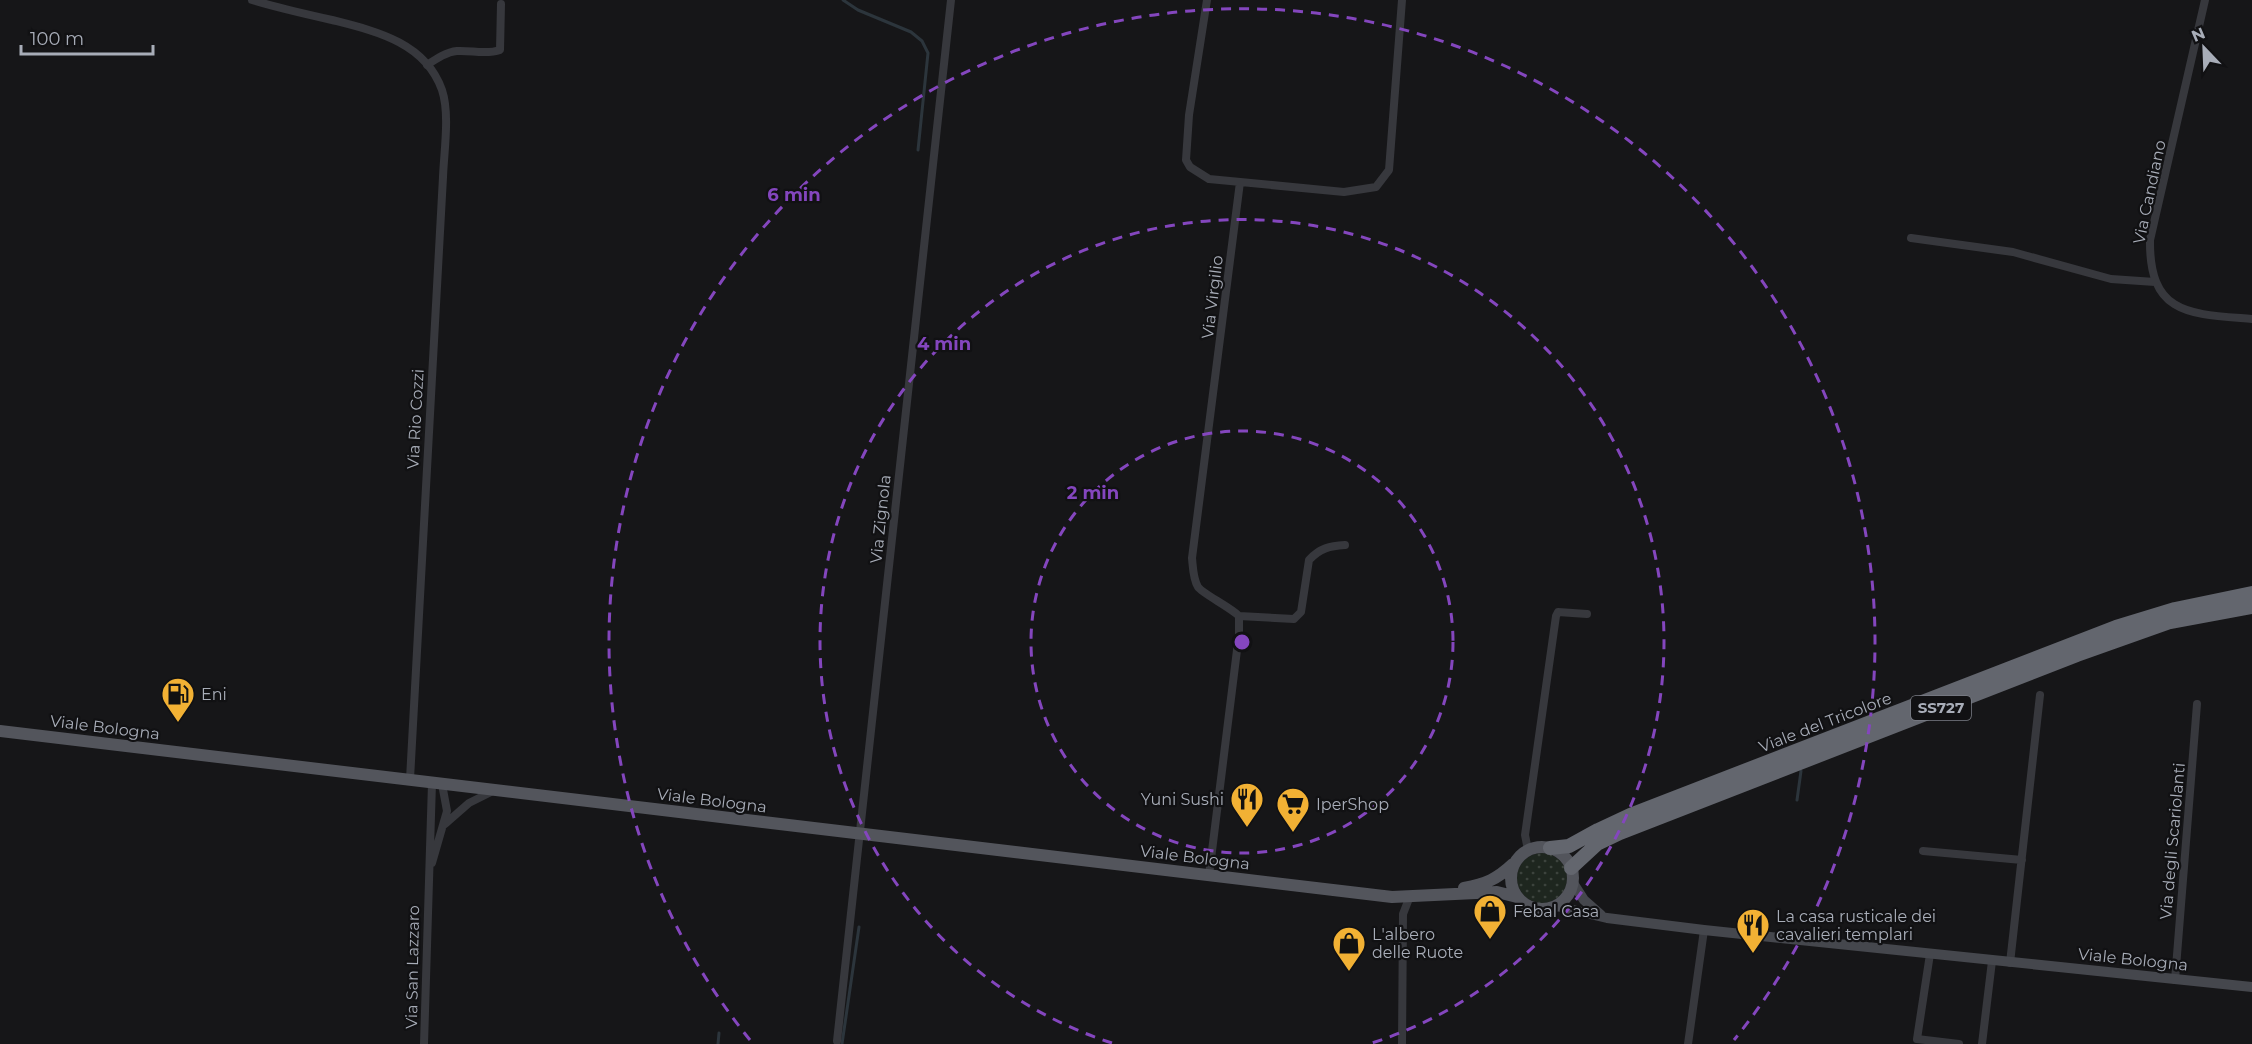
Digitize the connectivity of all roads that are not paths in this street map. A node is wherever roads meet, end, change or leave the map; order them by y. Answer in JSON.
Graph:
{"nodes":[{"id":1,"x":252,"y":0,"type":"edge"},
{"id":2,"x":951,"y":0,"type":"edge"},
{"id":3,"x":1207,"y":0,"type":"edge"},
{"id":4,"x":1402,"y":0,"type":"edge"},
{"id":5,"x":2205,"y":0,"type":"edge"},
{"id":6,"x":501,"y":4,"type":"dead end"},
{"id":7,"x":427,"y":65,"type":"junction"},
{"id":8,"x":1240,"y":182,"type":"junction"},
{"id":9,"x":1911,"y":238,"type":"dead end"},
{"id":10,"x":2155,"y":282,"type":"junction"},
{"id":11,"x":2252,"y":319,"type":"edge"},
{"id":12,"x":1346,"y":545,"type":"dead end"},
{"id":13,"x":2252,"y":593,"type":"edge"},
{"id":14,"x":2252,"y":607,"type":"edge"},
{"id":15,"x":1587,"y":614,"type":"dead end"},
{"id":16,"x":1239,"y":616,"type":"junction"},
{"id":17,"x":2040,"y":695,"type":"dead end"},
{"id":18,"x":2197,"y":704,"type":"dead end"},
{"id":19,"x":0,"y":731,"type":"edge"},
{"id":20,"x":410,"y":779,"type":"junction"},
{"id":21,"x":437,"y":784,"type":"junction"},
{"id":22,"x":494,"y":790,"type":"junction"},
{"id":23,"x":445,"y":824,"type":"junction"},
{"id":24,"x":859,"y":834,"type":"junction"},
{"id":25,"x":1550,"y":848,"type":"junction"},
{"id":26,"x":1528,"y":850,"type":"junction"},
{"id":27,"x":1923,"y":851,"type":"dead end"},
{"id":28,"x":2022,"y":860,"type":"junction"},
{"id":29,"x":1513,"y":864,"type":"junction"},
{"id":30,"x":1572,"y":868,"type":"junction"},
{"id":31,"x":1209,"y":875,"type":"junction"},
{"id":32,"x":1573,"y":883,"type":"junction"},
{"id":33,"x":427,"y":891,"type":"junction"},
{"id":34,"x":1416,"y":896,"type":"junction"},
{"id":35,"x":1517,"y":897,"type":"junction"},
{"id":36,"x":1556,"y":906,"type":"junction"},
{"id":37,"x":1607,"y":918,"type":"junction"},
{"id":38,"x":1704,"y":930,"type":"junction"},
{"id":39,"x":1930,"y":954,"type":"junction"},
{"id":40,"x":1992,"y":961,"type":"junction"},
{"id":41,"x":2010,"y":963,"type":"junction"},
{"id":42,"x":2175,"y":980,"type":"junction"},
{"id":43,"x":2252,"y":987,"type":"edge"},
{"id":44,"x":837,"y":1041,"type":"dead end"},
{"id":45,"x":424,"y":1044,"type":"edge"},
{"id":46,"x":1402,"y":1044,"type":"edge"},
{"id":47,"x":1688,"y":1044,"type":"edge"},
{"id":48,"x":1959,"y":1044,"type":"edge"},
{"id":49,"x":1982,"y":1044,"type":"edge"}],
"edges":[{"from":1,"to":7,"type":"street","name":"Via Rio Cozzi"},
{"from":2,"to":24,"type":"street","name":"Via Zignola"},
{"from":3,"to":8,"type":"street"},
{"from":4,"to":8,"type":"street"},
{"from":5,"to":10,"type":"street","name":"Via Candiano"},
{"from":6,"to":7,"type":"street"},
{"from":7,"to":20,"type":"street","name":"Via Rio Cozzi"},
{"from":8,"to":16,"type":"street","name":"Via Virgilio"},
{"from":9,"to":10,"type":"street"},
{"from":10,"to":11,"type":"street"},
{"from":12,"to":16,"type":"street"},
{"from":13,"to":25,"type":"highway","name":"Viale del Tricolore","number":"SS727"},
{"from":14,"to":30,"type":"highway","name":"Viale del Tricolore","number":"SS727"},
{"from":15,"to":26,"type":"street"},
{"from":16,"to":31,"type":"street"},
{"from":17,"to":28,"type":"street"},
{"from":18,"to":42,"type":"street","name":"Via degli Scariolanti"},
{"from":19,"to":20,"type":"main road","name":"Viale Bologna"},
{"from":20,"to":21,"type":"main road","name":"Viale Bologna"},
{"from":21,"to":22,"type":"main road","name":"Viale Bologna"},
{"from":21,"to":23,"type":"street","name":"Via San Lazzaro"},
{"from":21,"to":33,"type":"street","name":"Via San Lazzaro"},
{"from":22,"to":23,"type":"street","name":"Via San Lazzaro"},
{"from":22,"to":24,"type":"main road","name":"Viale Bologna"},
{"from":23,"to":33,"type":"street","name":"Via San Lazzaro"},
{"from":24,"to":31,"type":"main road","name":"Viale Bologna"},
{"from":24,"to":44,"type":"street","name":"Via Zignola"},
{"from":25,"to":26,"type":"main road"},
{"from":25,"to":30,"type":"main road"},
{"from":26,"to":29,"type":"main road"},
{"from":27,"to":28,"type":"street"},
{"from":28,"to":41,"type":"street"},
{"from":29,"to":34,"type":"main road"},
{"from":29,"to":35,"type":"main road"},
{"from":30,"to":32,"type":"main road"},
{"from":31,"to":34,"type":"main road","name":"Viale Bologna"},
{"from":32,"to":36,"type":"main road"},
{"from":32,"to":37,"type":"main road"},
{"from":33,"to":45,"type":"street","name":"Via San Lazzaro"},
{"from":34,"to":35,"type":"main road"},
{"from":34,"to":46,"type":"street"},
{"from":35,"to":36,"type":"main road"},
{"from":36,"to":37,"type":"main road","name":"Viale Bologna"},
{"from":37,"to":38,"type":"main road","name":"Viale Bologna"},
{"from":38,"to":39,"type":"main road","name":"Viale Bologna"},
{"from":38,"to":47,"type":"street"},
{"from":39,"to":40,"type":"main road","name":"Viale Bologna"},
{"from":39,"to":48,"type":"street"},
{"from":40,"to":41,"type":"main road","name":"Viale Bologna"},
{"from":40,"to":49,"type":"street"},
{"from":41,"to":42,"type":"main road","name":"Viale Bologna"},
{"from":42,"to":43,"type":"main road","name":"Viale Bologna"}]}
